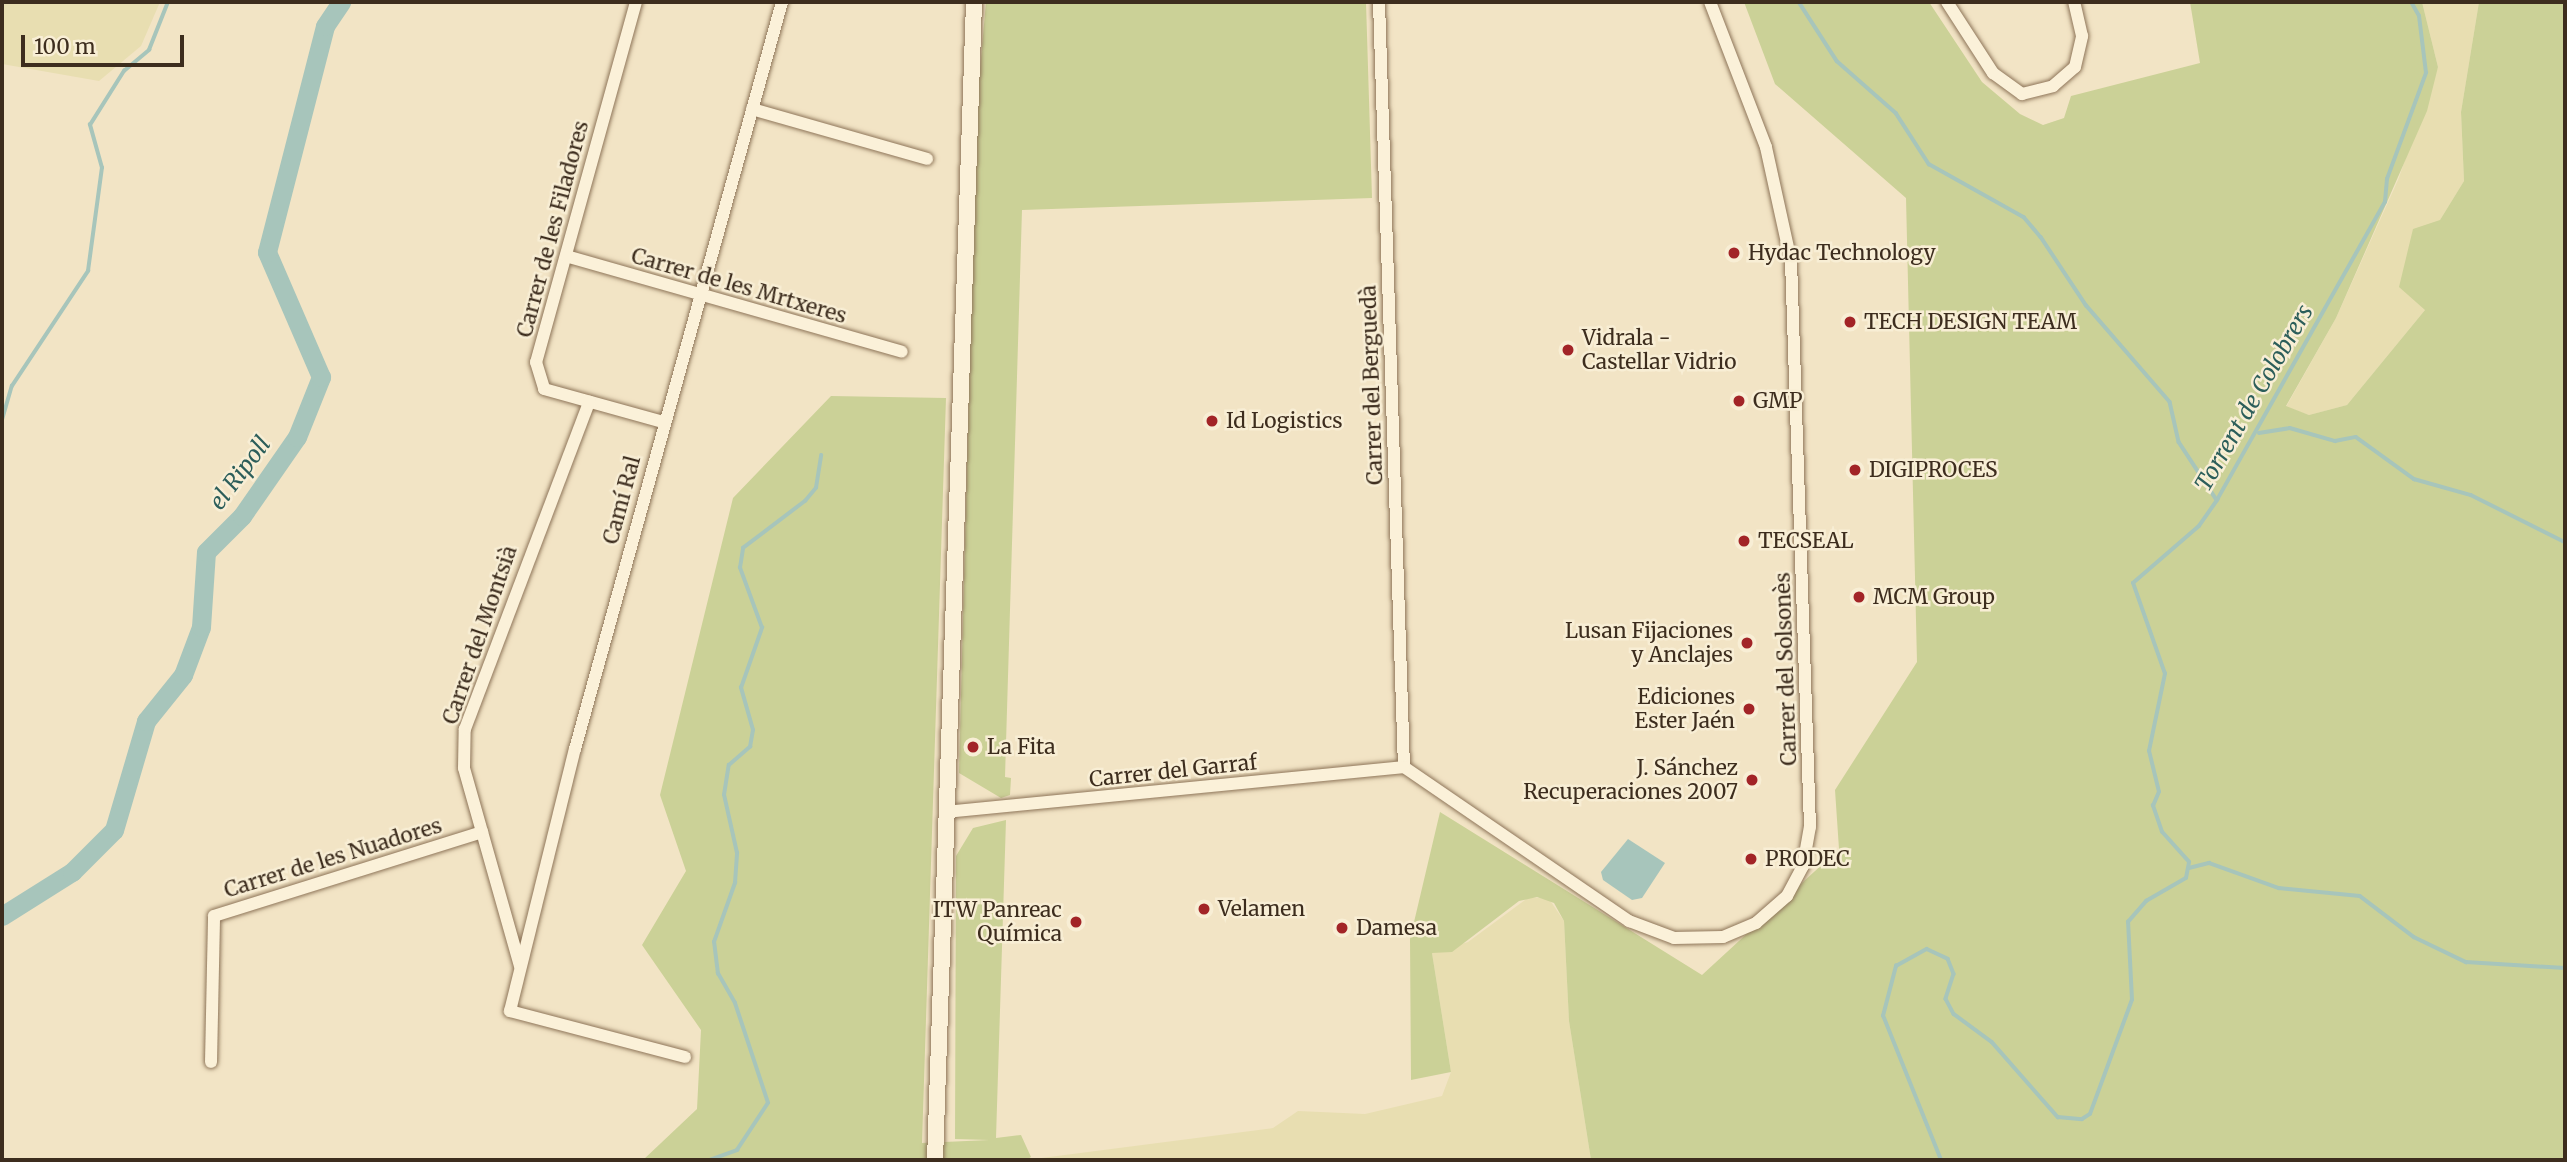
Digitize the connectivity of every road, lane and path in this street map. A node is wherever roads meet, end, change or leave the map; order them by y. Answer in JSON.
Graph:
{"nodes":[{"id":1,"x":636,"y":2,"type":"edge"},
{"id":2,"x":782,"y":2,"type":"edge"},
{"id":3,"x":974,"y":2,"type":"edge"},
{"id":4,"x":1379,"y":2,"type":"edge"},
{"id":5,"x":1710,"y":2,"type":"edge"},
{"id":6,"x":1947,"y":2,"type":"edge"},
{"id":7,"x":2074,"y":2,"type":"edge"},
{"id":8,"x":752,"y":109,"type":"junction"},
{"id":9,"x":927,"y":159,"type":"dead end"},
{"id":10,"x":566,"y":256,"type":"junction"},
{"id":11,"x":699,"y":296,"type":"junction"},
{"id":12,"x":902,"y":352,"type":"dead end"},
{"id":13,"x":589,"y":402,"type":"junction"},
{"id":14,"x":663,"y":422,"type":"junction"},
{"id":15,"x":1404,"y":767,"type":"junction"},
{"id":16,"x":946,"y":812,"type":"junction"},
{"id":17,"x":482,"y":832,"type":"junction"},
{"id":18,"x":520,"y":968,"type":"junction"},
{"id":19,"x":685,"y":1057,"type":"dead end"},
{"id":20,"x":211,"y":1062,"type":"dead end"},
{"id":21,"x":935,"y":1160,"type":"edge"}],
"edges":[{"from":1,"to":10,"type":"street","name":"Carrer de les Filadores"},
{"from":2,"to":8,"type":"street","name":"Camí Ral"},
{"from":3,"to":16,"type":"street"},
{"from":4,"to":15,"type":"street","name":"Carrer del Berguedà"},
{"from":5,"to":15,"type":"street","name":"Carrer del Solsonès"},
{"from":6,"to":7,"type":"street"},
{"from":8,"to":9,"type":"street"},
{"from":8,"to":11,"type":"street","name":"Camí Ral"},
{"from":10,"to":11,"type":"street","name":"Carrer de les Mrtxeres"},
{"from":10,"to":13,"type":"street","name":"Carrer de les Filadores"},
{"from":11,"to":12,"type":"street","name":"Carrer de les Mrtxeres"},
{"from":11,"to":14,"type":"street","name":"Camí Ral"},
{"from":13,"to":14,"type":"street","name":"Carrer de les Filadores"},
{"from":13,"to":17,"type":"street","name":"Carrer del Montsià"},
{"from":14,"to":18,"type":"street","name":"Camí Ral"},
{"from":15,"to":16,"type":"street","name":"Carrer del Garraf"},
{"from":16,"to":21,"type":"street"},
{"from":17,"to":18,"type":"street","name":"Carrer del Montsià"},
{"from":17,"to":20,"type":"street","name":"Carrer de les Nuadores"},
{"from":18,"to":19,"type":"street","name":"Camí Ral"}]}
